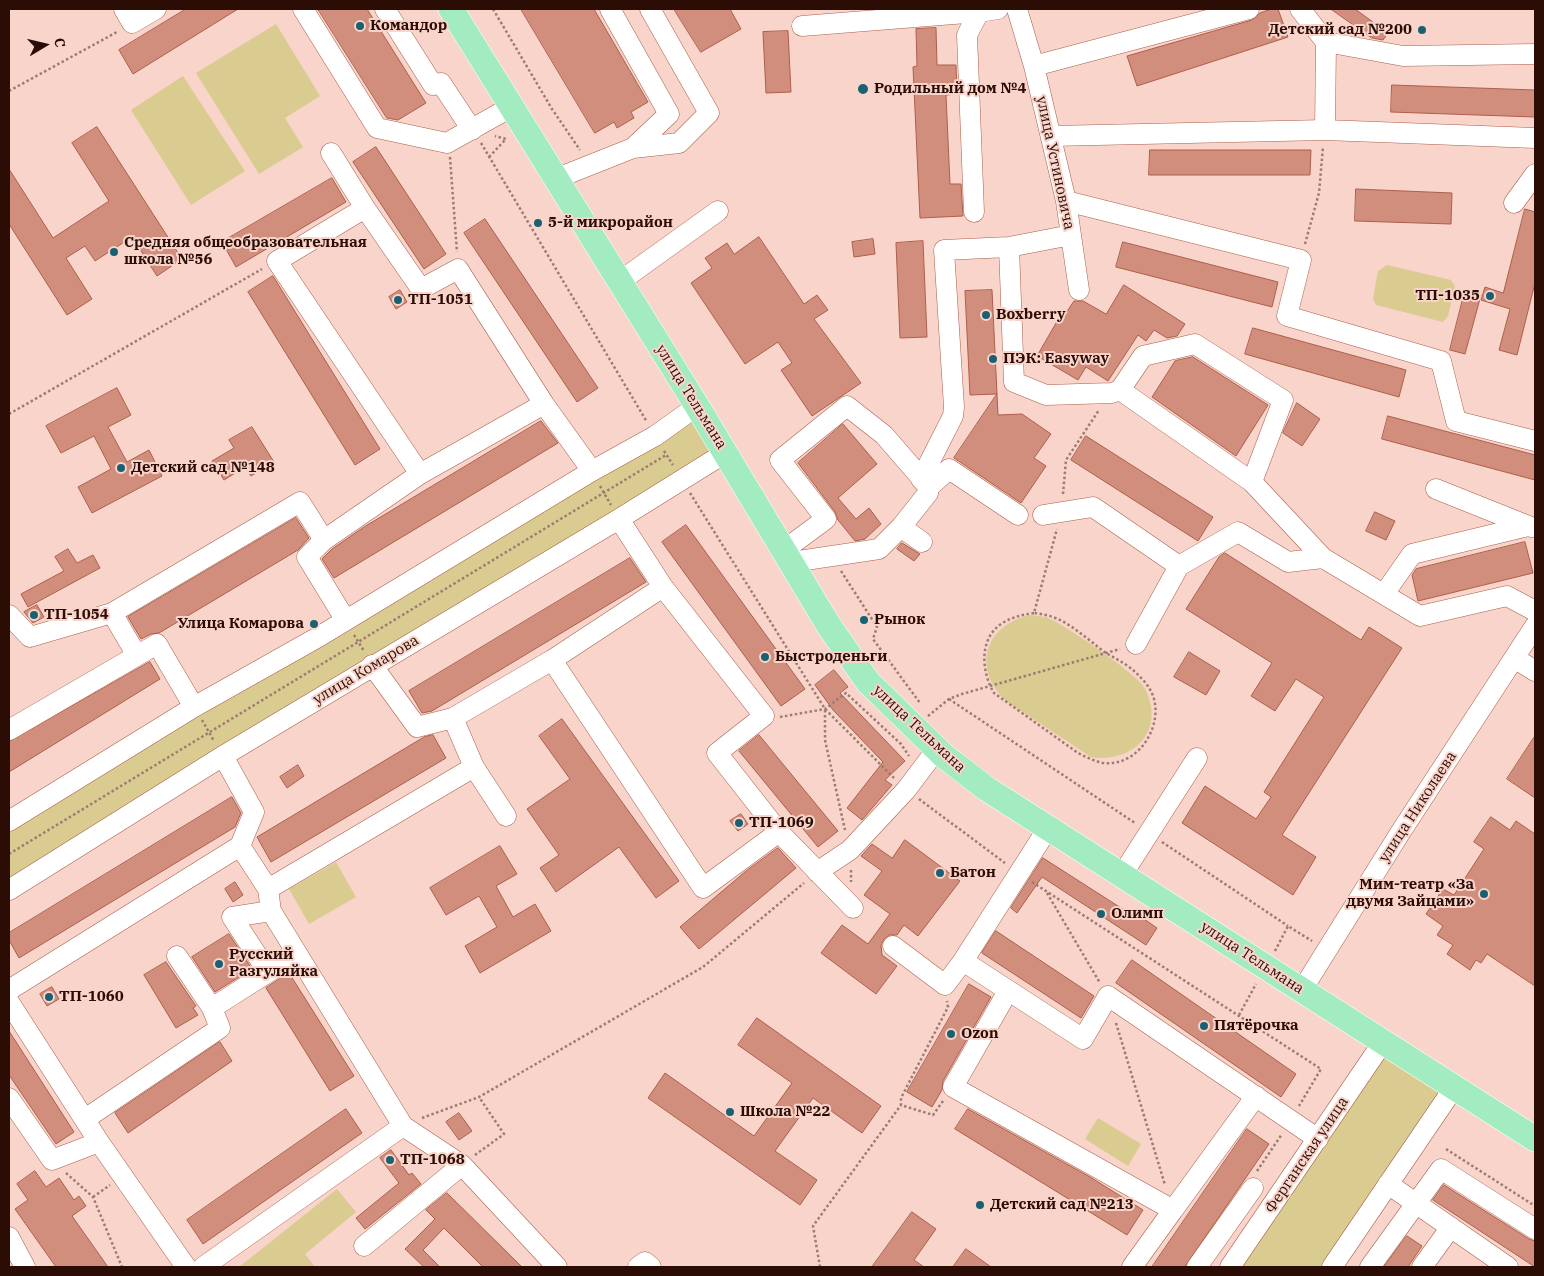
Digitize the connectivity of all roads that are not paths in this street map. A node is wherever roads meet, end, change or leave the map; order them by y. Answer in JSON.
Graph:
{"nodes":[{"id":1,"x":156,"y":9,"type":"edge"},
{"id":2,"x":303,"y":9,"type":"edge"},
{"id":3,"x":385,"y":9,"type":"edge"},
{"id":4,"x":451,"y":9,"type":"edge"},
{"id":5,"x":610,"y":9,"type":"edge"},
{"id":6,"x":650,"y":9,"type":"edge"},
{"id":7,"x":1017,"y":9,"type":"edge"},
{"id":8,"x":1249,"y":9,"type":"edge"},
{"id":9,"x":1300,"y":9,"type":"edge"},
{"id":10,"x":988,"y":10,"type":"edge"},
{"id":11,"x":128,"y":16,"type":"edge"},
{"id":12,"x":802,"y":26,"type":"dead end"},
{"id":13,"x":1326,"y":42,"type":"junction"},
{"id":14,"x":1535,"y":54,"type":"edge"},
{"id":15,"x":1034,"y":66,"type":"junction"},
{"id":16,"x":511,"y":107,"type":"junction"},
{"id":17,"x":472,"y":130,"type":"junction"},
{"id":18,"x":1325,"y":130,"type":"junction"},
{"id":19,"x":1051,"y":136,"type":"junction"},
{"id":20,"x":1535,"y":138,"type":"edge"},
{"id":21,"x":632,"y":148,"type":"junction"},
{"id":22,"x":331,"y":153,"type":"dead end"},
{"id":23,"x":1535,"y":174,"type":"edge"},
{"id":24,"x":555,"y":179,"type":"junction"},
{"id":25,"x":1066,"y":202,"type":"junction"},
{"id":26,"x":1514,"y":203,"type":"dead end"},
{"id":27,"x":365,"y":208,"type":"junction"},
{"id":28,"x":718,"y":211,"type":"dead end"},
{"id":29,"x":974,"y":212,"type":"dead end"},
{"id":30,"x":1071,"y":235,"type":"junction"},
{"id":31,"x":1009,"y":247,"type":"junction"},
{"id":32,"x":619,"y":282,"type":"junction"},
{"id":33,"x":1079,"y":290,"type":"dead end"},
{"id":34,"x":1120,"y":390,"type":"junction"},
{"id":35,"x":544,"y":404,"type":"junction"},
{"id":36,"x":697,"y":406,"type":"junction"},
{"id":37,"x":1535,"y":440,"type":"edge"},
{"id":38,"x":725,"y":453,"type":"junction"},
{"id":39,"x":592,"y":471,"type":"junction"},
{"id":40,"x":420,"y":474,"type":"junction"},
{"id":41,"x":1252,"y":482,"type":"junction"},
{"id":42,"x":925,"y":483,"type":"junction"},
{"id":43,"x":1436,"y":489,"type":"dead end"},
{"id":44,"x":1052,"y":514,"type":"road end"},
{"id":45,"x":1018,"y":515,"type":"dead end"},
{"id":46,"x":619,"y":520,"type":"junction"},
{"id":47,"x":901,"y":527,"type":"junction"},
{"id":48,"x":1532,"y":527,"type":"edge"},
{"id":49,"x":324,"y":540,"type":"junction"},
{"id":50,"x":922,"y":542,"type":"dead end"},
{"id":51,"x":788,"y":556,"type":"junction"},
{"id":52,"x":1323,"y":558,"type":"junction"},
{"id":53,"x":1179,"y":566,"type":"junction"},
{"id":54,"x":663,"y":587,"type":"junction"},
{"id":55,"x":1384,"y":594,"type":"junction"},
{"id":56,"x":1535,"y":611,"type":"edge"},
{"id":57,"x":112,"y":613,"type":"junction"},
{"id":58,"x":9,"y":615,"type":"edge"},
{"id":59,"x":345,"y":620,"type":"junction"},
{"id":60,"x":1535,"y":626,"type":"edge"},
{"id":61,"x":1136,"y":644,"type":"road end"},
{"id":62,"x":136,"y":654,"type":"junction"},
{"id":63,"x":1516,"y":659,"type":"junction"},
{"id":64,"x":552,"y":660,"type":"junction"},
{"id":65,"x":372,"y":666,"type":"junction"},
{"id":66,"x":1535,"y":671,"type":"edge"},
{"id":67,"x":194,"y":707,"type":"junction"},
{"id":68,"x":452,"y":718,"type":"junction"},
{"id":69,"x":9,"y":730,"type":"edge"},
{"id":70,"x":937,"y":749,"type":"junction"},
{"id":71,"x":223,"y":756,"type":"junction"},
{"id":72,"x":1197,"y":758,"type":"dead end"},
{"id":73,"x":474,"y":767,"type":"junction"},
{"id":74,"x":506,"y":816,"type":"dead end"},
{"id":75,"x":9,"y":821,"type":"edge"},
{"id":76,"x":1048,"y":828,"type":"junction"},
{"id":77,"x":779,"y":832,"type":"junction"},
{"id":78,"x":240,"y":846,"type":"junction"},
{"id":79,"x":817,"y":872,"type":"junction"},
{"id":80,"x":1122,"y":875,"type":"junction"},
{"id":81,"x":268,"y":889,"type":"junction"},
{"id":82,"x":9,"y":890,"type":"edge"},
{"id":83,"x":853,"y":908,"type":"road end"},
{"id":84,"x":271,"y":911,"type":"junction"},
{"id":85,"x":893,"y":946,"type":"dead end"},
{"id":86,"x":297,"y":954,"type":"junction"},
{"id":87,"x":177,"y":956,"type":"dead end"},
{"id":88,"x":963,"y":961,"type":"junction"},
{"id":89,"x":268,"y":972,"type":"junction"},
{"id":90,"x":9,"y":990,"type":"edge"},
{"id":91,"x":1302,"y":990,"type":"junction"},
{"id":92,"x":1008,"y":991,"type":"junction"},
{"id":93,"x":9,"y":1002,"type":"edge"},
{"id":94,"x":212,"y":1008,"type":"junction"},
{"id":95,"x":1383,"y":1042,"type":"junction"},
{"id":96,"x":1454,"y":1089,"type":"junction"},
{"id":97,"x":1256,"y":1096,"type":"junction"},
{"id":98,"x":9,"y":1098,"type":"edge"},
{"id":99,"x":85,"y":1119,"type":"junction"},
{"id":100,"x":403,"y":1126,"type":"junction"},
{"id":101,"x":1318,"y":1139,"type":"junction"},
{"id":102,"x":1535,"y":1139,"type":"edge"},
{"id":103,"x":99,"y":1142,"type":"junction"},
{"id":104,"x":462,"y":1165,"type":"junction"},
{"id":105,"x":1253,"y":1182,"type":"road end"},
{"id":106,"x":1388,"y":1184,"type":"junction"},
{"id":107,"x":1417,"y":1202,"type":"junction"},
{"id":108,"x":1173,"y":1210,"type":"junction"},
{"id":109,"x":1451,"y":1227,"type":"junction"},
{"id":110,"x":1535,"y":1229,"type":"edge"},
{"id":111,"x":9,"y":1236,"type":"edge"},
{"id":112,"x":364,"y":1246,"type":"dead end"},
{"id":113,"x":1201,"y":1262,"type":"edge"},
{"id":114,"x":1504,"y":1266,"type":"edge"},
{"id":115,"x":25,"y":1267,"type":"edge"},
{"id":116,"x":186,"y":1267,"type":"edge"},
{"id":117,"x":203,"y":1267,"type":"edge"},
{"id":118,"x":557,"y":1267,"type":"edge"},
{"id":119,"x":638,"y":1267,"type":"edge"},
{"id":120,"x":651,"y":1267,"type":"edge"},
{"id":121,"x":1132,"y":1267,"type":"edge"},
{"id":122,"x":1221,"y":1267,"type":"edge"},
{"id":123,"x":1230,"y":1267,"type":"edge"},
{"id":124,"x":1332,"y":1267,"type":"edge"},
{"id":125,"x":1370,"y":1267,"type":"edge"},
{"id":126,"x":1422,"y":1267,"type":"edge"}],
"edges":[{"from":1,"to":11,"type":"street"},
{"from":2,"to":17,"type":"street"},
{"from":3,"to":17,"type":"street"},
{"from":4,"to":16,"type":"main road","name":"улица Тельмана"},
{"from":5,"to":21,"type":"street"},
{"from":6,"to":21,"type":"street"},
{"from":7,"to":15,"type":"street","name":"улица Устиновича"},
{"from":8,"to":15,"type":"street"},
{"from":9,"to":13,"type":"street"},
{"from":10,"to":12,"type":"street"},
{"from":10,"to":29,"type":"street"},
{"from":13,"to":14,"type":"street"},
{"from":13,"to":18,"type":"street"},
{"from":15,"to":19,"type":"street","name":"улица Устиновича"},
{"from":16,"to":17,"type":"street"},
{"from":16,"to":24,"type":"main road","name":"улица Тельмана"},
{"from":18,"to":19,"type":"street"},
{"from":18,"to":20,"type":"street"},
{"from":19,"to":25,"type":"street","name":"улица Устиновича"},
{"from":21,"to":24,"type":"street"},
{"from":22,"to":27,"type":"street"},
{"from":23,"to":26,"type":"street"},
{"from":24,"to":32,"type":"main road","name":"улица Тельмана"},
{"from":25,"to":30,"type":"street","name":"улица Устиновича"},
{"from":25,"to":37,"type":"street"},
{"from":27,"to":35,"type":"street"},
{"from":27,"to":40,"type":"street"},
{"from":28,"to":32,"type":"street"},
{"from":30,"to":31,"type":"street"},
{"from":30,"to":33,"type":"street","name":"улица Устиновича"},
{"from":31,"to":34,"type":"street"},
{"from":31,"to":42,"type":"street"},
{"from":32,"to":36,"type":"main road","name":"улица Тельмана"},
{"from":34,"to":41,"type":"street"},
{"from":34,"to":41,"type":"street"},
{"from":35,"to":39,"type":"street"},
{"from":35,"to":40,"type":"street"},
{"from":36,"to":38,"type":"main road","name":"улица Тельмана"},
{"from":36,"to":39,"type":"street"},
{"from":38,"to":46,"type":"street","name":"улица Комарова"},
{"from":38,"to":51,"type":"main road","name":"улица Тельмана"},
{"from":39,"to":59,"type":"street"},
{"from":40,"to":49,"type":"street"},
{"from":41,"to":52,"type":"street"},
{"from":42,"to":45,"type":"street"},
{"from":42,"to":47,"type":"street"},
{"from":42,"to":51,"type":"street"},
{"from":43,"to":48,"type":"street"},
{"from":44,"to":53,"type":"street"},
{"from":46,"to":54,"type":"street"},
{"from":46,"to":65,"type":"street","name":"улица Комарова"},
{"from":47,"to":50,"type":"street"},
{"from":47,"to":51,"type":"street"},
{"from":48,"to":55,"type":"street"},
{"from":49,"to":57,"type":"street"},
{"from":49,"to":59,"type":"street"},
{"from":51,"to":70,"type":"main road","name":"улица Тельмана"},
{"from":52,"to":53,"type":"street"},
{"from":52,"to":55,"type":"street"},
{"from":53,"to":61,"type":"street"},
{"from":54,"to":64,"type":"street"},
{"from":54,"to":77,"type":"street"},
{"from":55,"to":56,"type":"street"},
{"from":57,"to":58,"type":"street"},
{"from":57,"to":62,"type":"street"},
{"from":59,"to":67,"type":"street"},
{"from":60,"to":63,"type":"street","name":"улица Николаева"},
{"from":62,"to":67,"type":"street"},
{"from":62,"to":69,"type":"street"},
{"from":63,"to":66,"type":"street"},
{"from":63,"to":91,"type":"street","name":"улица Николаева"},
{"from":64,"to":68,"type":"street"},
{"from":64,"to":77,"type":"street"},
{"from":65,"to":68,"type":"street"},
{"from":65,"to":71,"type":"street","name":"улица Комарова"},
{"from":67,"to":75,"type":"street"},
{"from":68,"to":73,"type":"street"},
{"from":70,"to":76,"type":"main road","name":"улица Тельмана"},
{"from":70,"to":79,"type":"street"},
{"from":71,"to":78,"type":"street"},
{"from":71,"to":82,"type":"street","name":"улица Комарова"},
{"from":72,"to":80,"type":"street"},
{"from":73,"to":74,"type":"street"},
{"from":73,"to":81,"type":"street"},
{"from":76,"to":80,"type":"main road","name":"улица Тельмана"},
{"from":76,"to":88,"type":"street"},
{"from":77,"to":79,"type":"street"},
{"from":78,"to":81,"type":"street"},
{"from":78,"to":90,"type":"street"},
{"from":79,"to":83,"type":"street"},
{"from":80,"to":91,"type":"main road","name":"улица Тельмана"},
{"from":81,"to":84,"type":"street"},
{"from":84,"to":86,"type":"street"},
{"from":84,"to":89,"type":"street"},
{"from":85,"to":88,"type":"street"},
{"from":86,"to":89,"type":"street"},
{"from":86,"to":100,"type":"street"},
{"from":87,"to":94,"type":"street"},
{"from":88,"to":92,"type":"street"},
{"from":89,"to":94,"type":"street"},
{"from":91,"to":95,"type":"main road","name":"улица Тельмана"},
{"from":92,"to":97,"type":"street"},
{"from":92,"to":108,"type":"street"},
{"from":93,"to":99,"type":"street"},
{"from":94,"to":99,"type":"street"},
{"from":95,"to":96,"type":"main road","name":"улица Тельмана"},
{"from":95,"to":101,"type":"street","name":"Ферганская улица"},
{"from":96,"to":102,"type":"main road","name":"улица Тельмана"},
{"from":96,"to":106,"type":"street"},
{"from":97,"to":101,"type":"street"},
{"from":97,"to":108,"type":"street"},
{"from":98,"to":103,"type":"street"},
{"from":99,"to":103,"type":"street"},
{"from":100,"to":104,"type":"street"},
{"from":100,"to":117,"type":"street"},
{"from":101,"to":123,"type":"street","name":"Ферганская улица"},
{"from":103,"to":116,"type":"street"},
{"from":104,"to":112,"type":"street"},
{"from":104,"to":118,"type":"street"},
{"from":105,"to":113,"type":"street"},
{"from":106,"to":107,"type":"street"},
{"from":106,"to":124,"type":"street"},
{"from":107,"to":109,"type":"street"},
{"from":107,"to":110,"type":"street"},
{"from":107,"to":125,"type":"street"},
{"from":108,"to":121,"type":"street"},
{"from":109,"to":114,"type":"street"},
{"from":109,"to":126,"type":"street"},
{"from":111,"to":115,"type":"street"},
{"from":113,"to":122,"type":"street"},
{"from":119,"to":120,"type":"street"}]}
